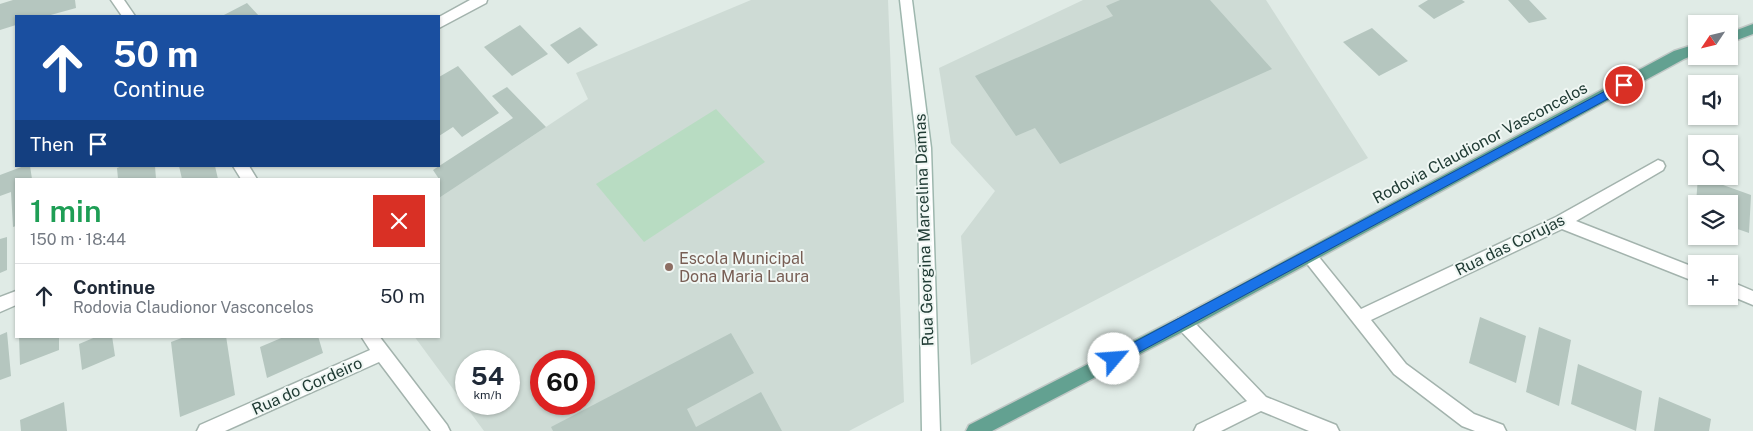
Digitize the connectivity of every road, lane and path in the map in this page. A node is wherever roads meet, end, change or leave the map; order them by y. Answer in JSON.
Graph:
{"nodes":[{"id":1,"x":117,"y":0,"type":"edge"},
{"id":2,"x":481,"y":0,"type":"edge"},
{"id":3,"x":906,"y":0,"type":"edge"},
{"id":4,"x":128,"y":15,"type":"edge"},
{"id":5,"x":440,"y":22,"type":"edge"},
{"id":6,"x":1753,"y":29,"type":"edge"},
{"id":7,"x":1738,"y":35,"type":"edge"},
{"id":8,"x":1688,"y":52,"type":"edge"},
{"id":9,"x":1658,"y":166,"type":"dead end"},
{"id":10,"x":241,"y":167,"type":"edge"},
{"id":11,"x":249,"y":178,"type":"edge"},
{"id":12,"x":1561,"y":222,"type":"junction"},
{"id":13,"x":1309,"y":256,"type":"junction"},
{"id":14,"x":1688,"y":272,"type":"edge"},
{"id":15,"x":1738,"y":292,"type":"edge"},
{"id":16,"x":15,"y":298,"type":"edge"},
{"id":17,"x":1753,"y":298,"type":"edge"},
{"id":18,"x":0,"y":305,"type":"edge"},
{"id":19,"x":1359,"y":318,"type":"junction"},
{"id":20,"x":1184,"y":323,"type":"junction"},
{"id":21,"x":371,"y":338,"type":"edge"},
{"id":22,"x":382,"y":353,"type":"junction"},
{"id":23,"x":1260,"y":402,"type":"junction"},
{"id":24,"x":1468,"y":427,"type":"edge"},
{"id":25,"x":206,"y":431,"type":"edge"},
{"id":26,"x":441,"y":431,"type":"edge"},
{"id":27,"x":931,"y":431,"type":"edge"},
{"id":28,"x":975,"y":431,"type":"edge"},
{"id":29,"x":1203,"y":431,"type":"edge"},
{"id":30,"x":1330,"y":431,"type":"edge"},
{"id":31,"x":1497,"y":431,"type":"edge"}],
"edges":[{"from":1,"to":4,"type":"street"},
{"from":2,"to":5,"type":"street"},
{"from":3,"to":27,"type":"street","name":"Rua Georgina Marcelina Damas"},
{"from":6,"to":7,"type":"main road"},
{"from":8,"to":13,"type":"main road","name":"Rodovia Claudionor Vasconcelos"},
{"from":9,"to":12,"type":"street","name":"Rua das Corujas"},
{"from":10,"to":11,"type":"street"},
{"from":12,"to":14,"type":"street"},
{"from":12,"to":19,"type":"street","name":"Rua das Corujas"},
{"from":13,"to":19,"type":"street"},
{"from":13,"to":20,"type":"main road","name":"Rodovia Claudionor Vasconcelos"},
{"from":15,"to":17,"type":"street"},
{"from":16,"to":18,"type":"street"},
{"from":19,"to":24,"type":"street"},
{"from":20,"to":23,"type":"street"},
{"from":20,"to":28,"type":"main road","name":"Rodovia Claudionor Vasconcelos"},
{"from":21,"to":22,"type":"street"},
{"from":22,"to":25,"type":"street","name":"Rua do Cordeiro"},
{"from":22,"to":26,"type":"street"},
{"from":23,"to":29,"type":"street"},
{"from":23,"to":30,"type":"street"},
{"from":24,"to":31,"type":"street"}]}
